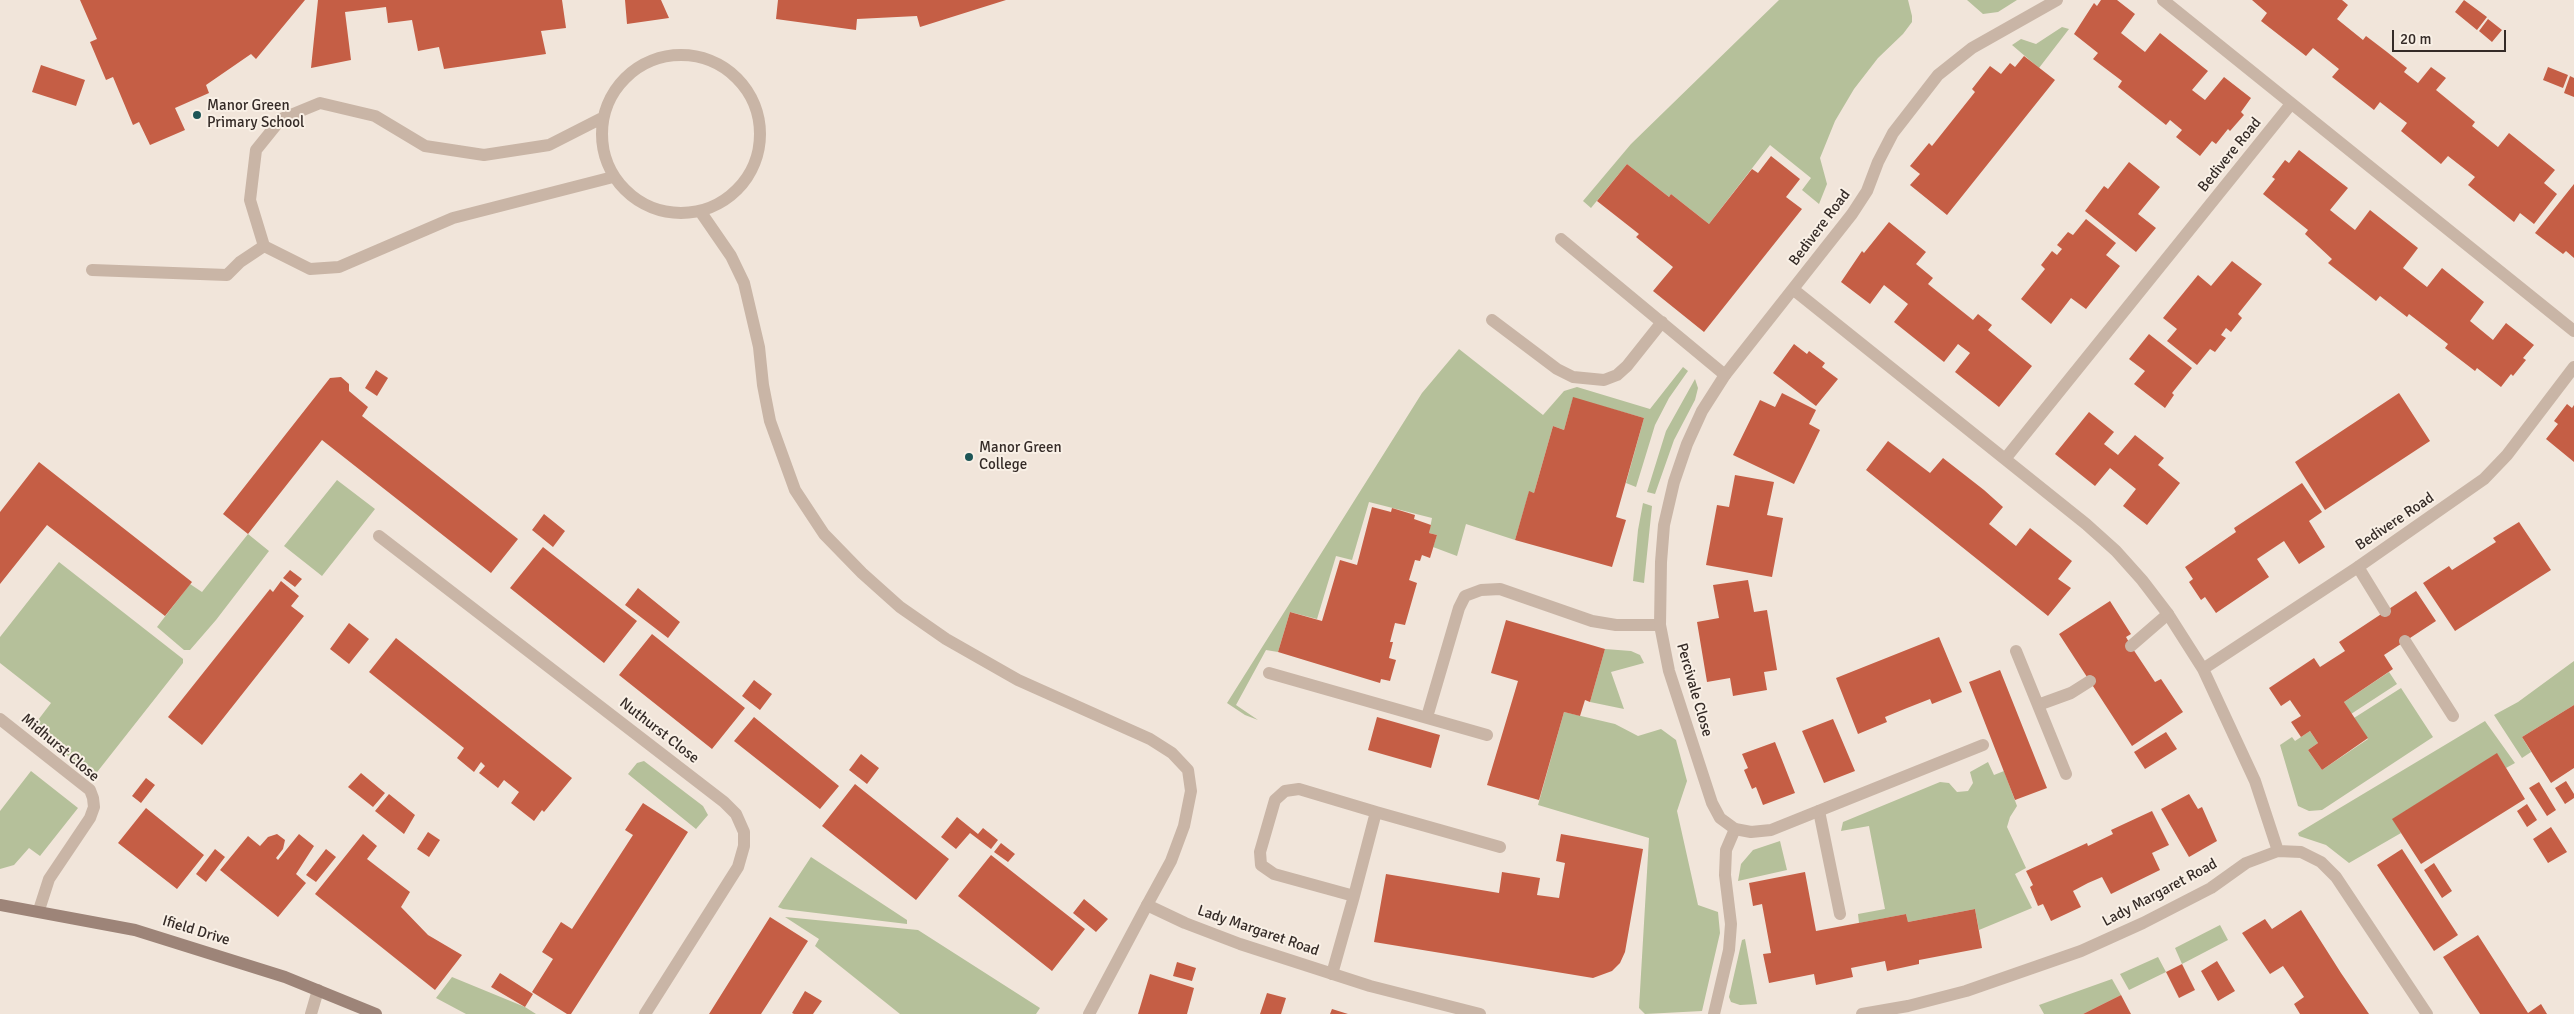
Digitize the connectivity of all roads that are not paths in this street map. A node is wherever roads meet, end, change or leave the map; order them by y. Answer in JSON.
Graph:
{"nodes":[{"id":1,"x":2057,"y":0,"type":"edge"},
{"id":2,"x":2163,"y":0,"type":"edge"},
{"id":3,"x":2292,"y":104,"type":"junction"},
{"id":4,"x":602,"y":118,"type":"junction"},
{"id":5,"x":613,"y":177,"type":"junction"},
{"id":6,"x":700,"y":211,"type":"junction"},
{"id":7,"x":1561,"y":239,"type":"dead end"},
{"id":8,"x":264,"y":246,"type":"junction"},
{"id":9,"x":92,"y":270,"type":"dead end"},
{"id":10,"x":1794,"y":290,"type":"junction"},
{"id":11,"x":1492,"y":320,"type":"dead end"},
{"id":12,"x":1662,"y":322,"type":"junction"},
{"id":13,"x":2574,"y":331,"type":"edge"},
{"id":14,"x":2574,"y":367,"type":"edge"},
{"id":15,"x":1725,"y":375,"type":"junction"},
{"id":16,"x":2005,"y":459,"type":"junction"},
{"id":17,"x":379,"y":536,"type":"dead end"},
{"id":18,"x":2358,"y":567,"type":"junction"},
{"id":19,"x":2385,"y":611,"type":"dead end"},
{"id":20,"x":2168,"y":614,"type":"junction"},
{"id":21,"x":1660,"y":624,"type":"junction"},
{"id":22,"x":2405,"y":641,"type":"dead end"},
{"id":23,"x":2131,"y":646,"type":"dead end"},
{"id":24,"x":2016,"y":651,"type":"dead end"},
{"id":25,"x":2203,"y":669,"type":"junction"},
{"id":26,"x":1269,"y":672,"type":"dead end"},
{"id":27,"x":2090,"y":681,"type":"dead end"},
{"id":28,"x":2038,"y":705,"type":"junction"},
{"id":29,"x":2453,"y":716,"type":"dead end"},
{"id":30,"x":1427,"y":718,"type":"junction"},
{"id":31,"x":0,"y":719,"type":"edge"},
{"id":32,"x":1487,"y":735,"type":"dead end"},
{"id":33,"x":1983,"y":745,"type":"dead end"},
{"id":34,"x":2066,"y":774,"type":"dead end"},
{"id":35,"x":1819,"y":811,"type":"junction"},
{"id":36,"x":1376,"y":812,"type":"junction"},
{"id":37,"x":1735,"y":829,"type":"junction"},
{"id":38,"x":1500,"y":847,"type":"dead end"},
{"id":39,"x":2278,"y":852,"type":"junction"},
{"id":40,"x":1354,"y":896,"type":"junction"},
{"id":41,"x":0,"y":905,"type":"edge"},
{"id":42,"x":1147,"y":905,"type":"junction"},
{"id":43,"x":39,"y":910,"type":"junction"},
{"id":44,"x":1840,"y":914,"type":"dead end"},
{"id":45,"x":1332,"y":974,"type":"junction"},
{"id":46,"x":318,"y":990,"type":"junction"},
{"id":47,"x":312,"y":1014,"type":"edge"},
{"id":48,"x":376,"y":1014,"type":"edge"},
{"id":49,"x":645,"y":1014,"type":"edge"},
{"id":50,"x":1089,"y":1014,"type":"edge"},
{"id":51,"x":1480,"y":1014,"type":"edge"},
{"id":52,"x":1714,"y":1014,"type":"edge"},
{"id":53,"x":1862,"y":1014,"type":"edge"},
{"id":54,"x":2427,"y":1014,"type":"edge"}],
"edges":[{"from":1,"to":10,"type":"street","name":"Bedivere Road"},
{"from":2,"to":3,"type":"street"},
{"from":3,"to":13,"type":"street"},
{"from":3,"to":16,"type":"street","name":"Bedivere Road"},
{"from":4,"to":5,"type":"street"},
{"from":4,"to":6,"type":"street"},
{"from":4,"to":8,"type":"street"},
{"from":5,"to":6,"type":"street"},
{"from":5,"to":8,"type":"street"},
{"from":6,"to":42,"type":"street"},
{"from":7,"to":12,"type":"street"},
{"from":8,"to":9,"type":"street"},
{"from":10,"to":15,"type":"street","name":"Percivale Close"},
{"from":10,"to":16,"type":"street","name":"Bedivere Road"},
{"from":11,"to":12,"type":"street"},
{"from":12,"to":15,"type":"street"},
{"from":14,"to":18,"type":"street","name":"Bedivere Road"},
{"from":15,"to":21,"type":"street","name":"Percivale Close"},
{"from":16,"to":20,"type":"street","name":"Bedivere Road"},
{"from":17,"to":49,"type":"street","name":"Nuthurst Close"},
{"from":18,"to":19,"type":"street"},
{"from":18,"to":25,"type":"street","name":"Bedivere Road"},
{"from":20,"to":23,"type":"street"},
{"from":20,"to":25,"type":"street","name":"Bedivere Road"},
{"from":21,"to":30,"type":"street"},
{"from":21,"to":37,"type":"street","name":"Percivale Close"},
{"from":22,"to":29,"type":"street"},
{"from":24,"to":28,"type":"street"},
{"from":25,"to":39,"type":"street","name":"Bedivere Road"},
{"from":26,"to":30,"type":"street"},
{"from":27,"to":28,"type":"street"},
{"from":28,"to":34,"type":"street"},
{"from":30,"to":32,"type":"street"},
{"from":31,"to":43,"type":"street","name":"Midhurst Close"},
{"from":33,"to":35,"type":"street"},
{"from":35,"to":37,"type":"street"},
{"from":35,"to":44,"type":"street"},
{"from":36,"to":38,"type":"street"},
{"from":36,"to":40,"type":"street"},
{"from":36,"to":40,"type":"street"},
{"from":37,"to":52,"type":"street"},
{"from":39,"to":53,"type":"street","name":"Lady Margaret Road"},
{"from":39,"to":54,"type":"street","name":"Lady Margaret Road"},
{"from":40,"to":45,"type":"street"},
{"from":41,"to":43,"type":"street","name":"Ifield Drive"},
{"from":42,"to":45,"type":"street","name":"Lady Margaret Road"},
{"from":42,"to":50,"type":"street"},
{"from":43,"to":46,"type":"street","name":"Ifield Drive"},
{"from":45,"to":51,"type":"street","name":"Lady Margaret Road"},
{"from":46,"to":47,"type":"street"},
{"from":46,"to":48,"type":"street","name":"Ifield Drive"}]}
